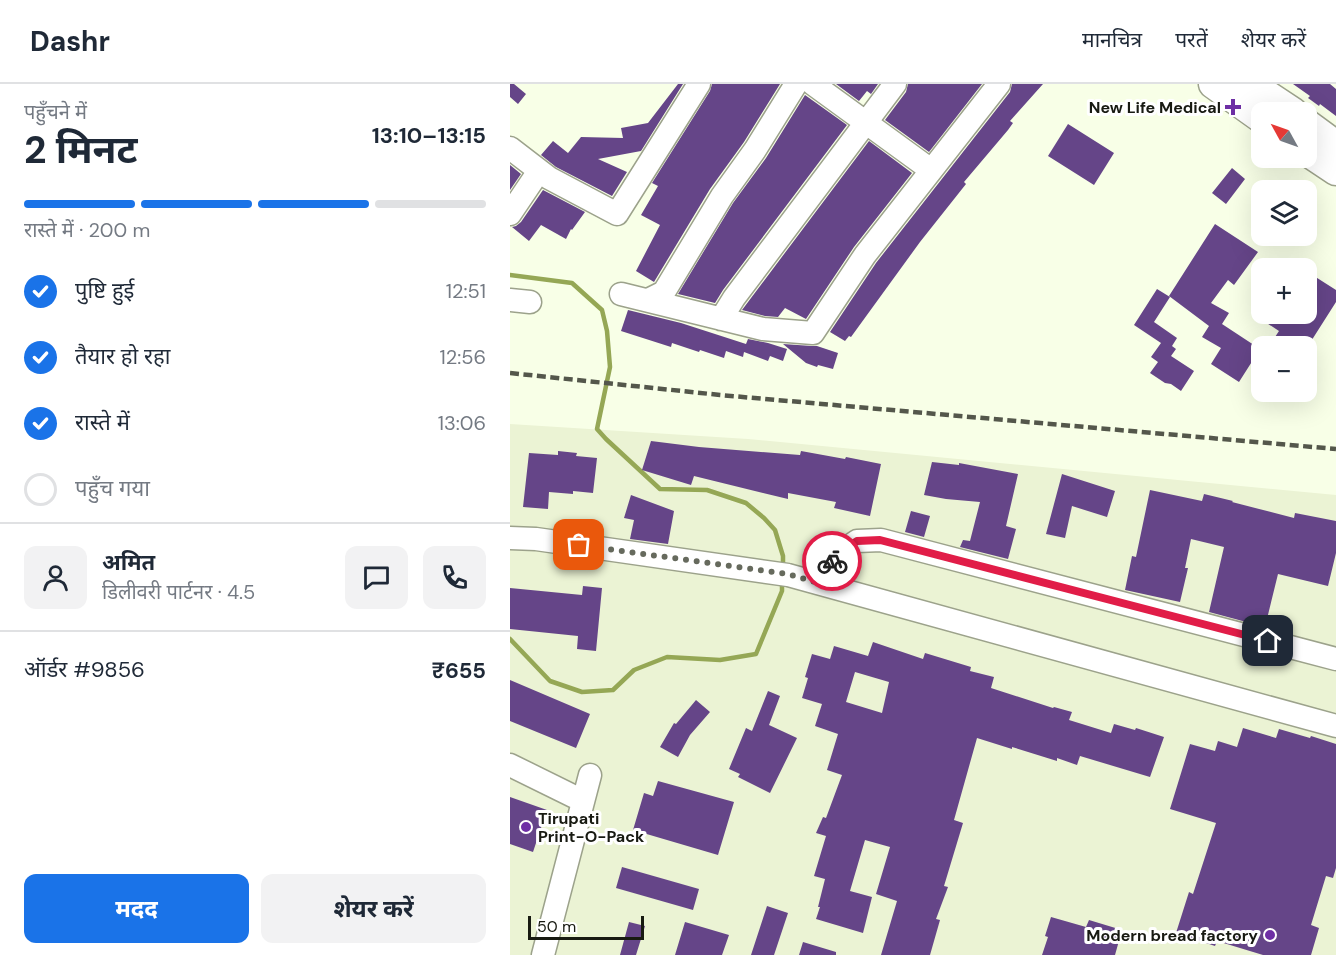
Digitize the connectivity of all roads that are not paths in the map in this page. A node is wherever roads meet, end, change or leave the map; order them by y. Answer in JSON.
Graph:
{"nodes":[{"id":1,"x":699,"y":84,"type":"edge"},
{"id":2,"x":796,"y":84,"type":"edge"},
{"id":3,"x":813,"y":84,"type":"edge"},
{"id":4,"x":895,"y":84,"type":"edge"},
{"id":5,"x":999,"y":84,"type":"edge"},
{"id":6,"x":1213,"y":84,"type":"edge"},
{"id":7,"x":1251,"y":84,"type":"edge"},
{"id":8,"x":1255,"y":102,"type":"edge"},
{"id":9,"x":1269,"y":102,"type":"edge"},
{"id":10,"x":867,"y":123,"type":"junction"},
{"id":11,"x":510,"y":148,"type":"edge"},
{"id":12,"x":931,"y":170,"type":"junction"},
{"id":13,"x":539,"y":171,"type":"junction"},
{"id":14,"x":510,"y":214,"type":"edge"},
{"id":15,"x":621,"y":294,"type":"dead end"},
{"id":16,"x":648,"y":300,"type":"junction"},
{"id":17,"x":721,"y":319,"type":"junction"},
{"id":18,"x":510,"y":538,"type":"edge"},
{"id":19,"x":819,"y":583,"type":"junction"},
{"id":20,"x":1336,"y":658,"type":"edge"},
{"id":21,"x":1336,"y":726,"type":"edge"},
{"id":22,"x":510,"y":765,"type":"edge"},
{"id":23,"x":590,"y":775,"type":"dead end"},
{"id":24,"x":583,"y":801,"type":"junction"},
{"id":25,"x":543,"y":955,"type":"edge"}],
"edges":[{"from":1,"to":13,"type":"street"},
{"from":2,"to":16,"type":"street"},
{"from":3,"to":10,"type":"street"},
{"from":4,"to":10,"type":"street"},
{"from":5,"to":12,"type":"street"},
{"from":6,"to":8,"type":"main road"},
{"from":7,"to":9,"type":"main road"},
{"from":10,"to":12,"type":"street"},
{"from":10,"to":17,"type":"street"},
{"from":11,"to":13,"type":"street"},
{"from":12,"to":17,"type":"street"},
{"from":13,"to":14,"type":"street"},
{"from":15,"to":16,"type":"street"},
{"from":16,"to":17,"type":"street"},
{"from":18,"to":19,"type":"street"},
{"from":19,"to":20,"type":"street"},
{"from":19,"to":21,"type":"street"},
{"from":22,"to":24,"type":"street"},
{"from":23,"to":24,"type":"street"},
{"from":24,"to":25,"type":"street"}]}
